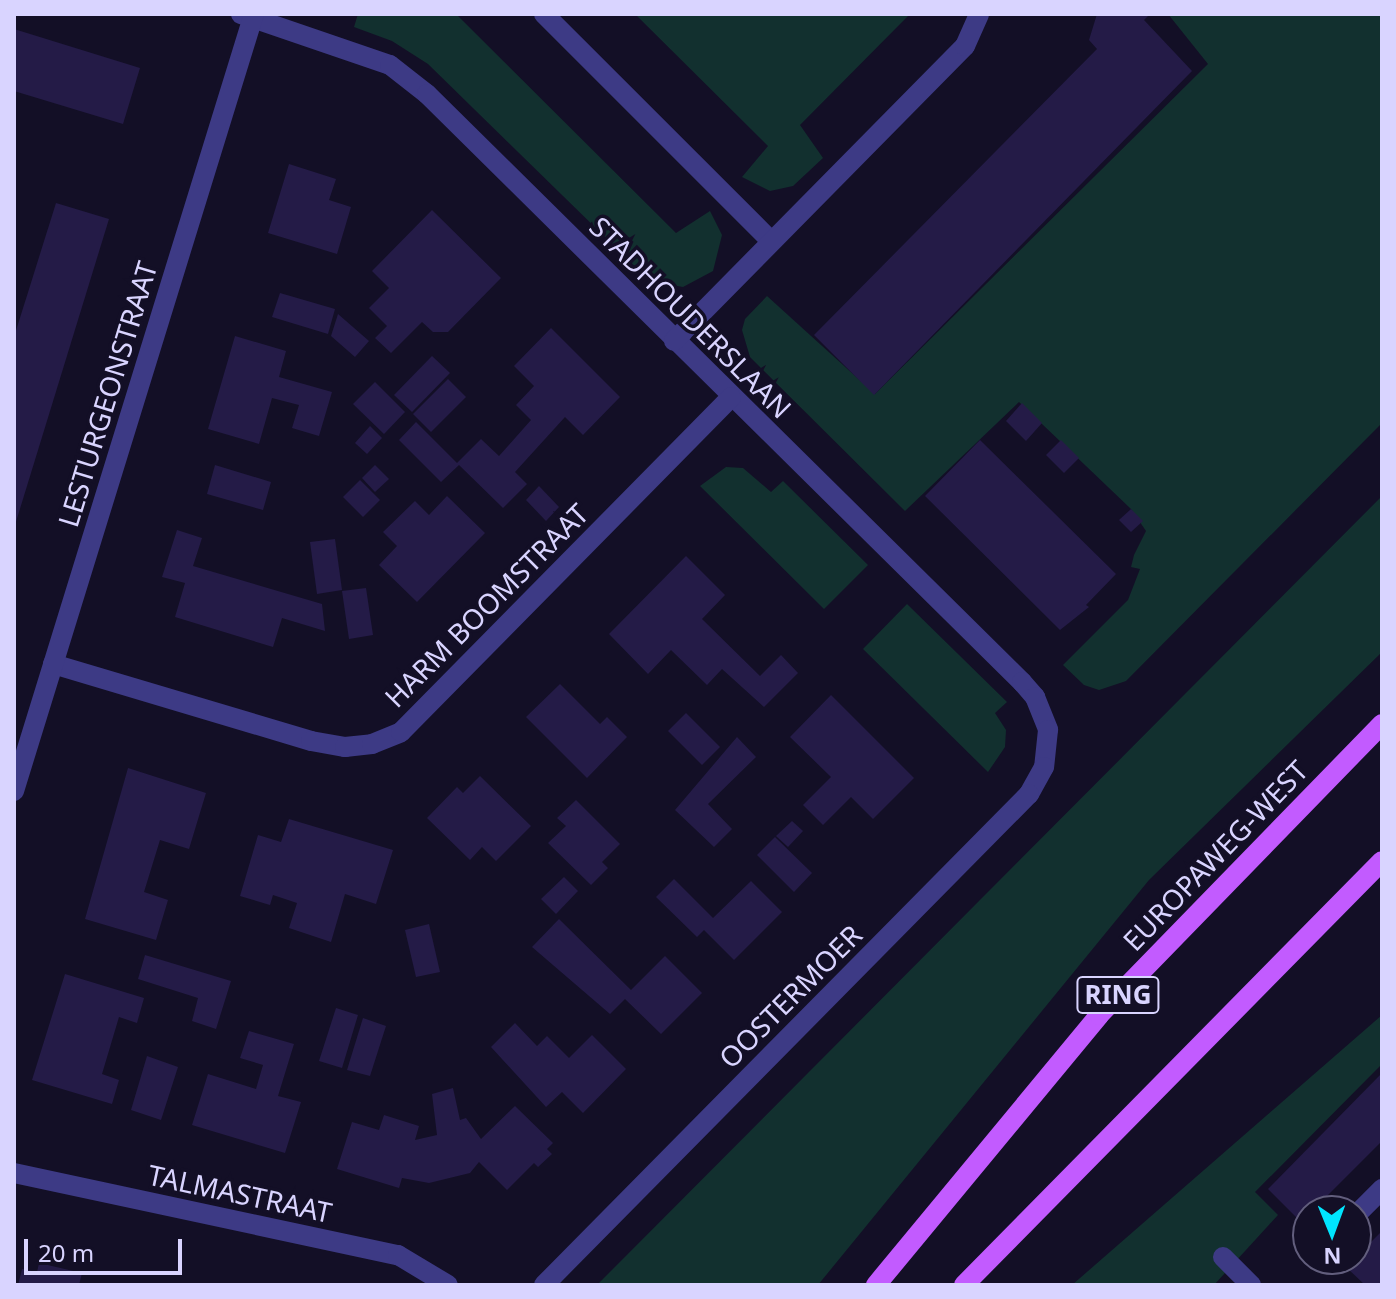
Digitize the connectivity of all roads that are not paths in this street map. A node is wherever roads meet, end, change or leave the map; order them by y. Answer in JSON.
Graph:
{"nodes":[{"id":1,"x":544,"y":14,"type":"edge"},
{"id":2,"x":979,"y":14,"type":"edge"},
{"id":3,"x":249,"y":16,"type":"edge"},
{"id":4,"x":771,"y":241,"type":"junction"},
{"id":5,"x":674,"y":341,"type":"junction"},
{"id":6,"x":731,"y":397,"type":"junction"},
{"id":7,"x":53,"y":664,"type":"junction"},
{"id":8,"x":1382,"y":724,"type":"edge"},
{"id":9,"x":1048,"y":730,"type":"joint"},
{"id":10,"x":14,"y":791,"type":"edge"},
{"id":11,"x":1382,"y":861,"type":"edge"},
{"id":12,"x":14,"y":1173,"type":"edge"},
{"id":13,"x":1223,"y":1257,"type":"dead end"},
{"id":14,"x":448,"y":1285,"type":"edge"},
{"id":15,"x":544,"y":1285,"type":"edge"},
{"id":16,"x":876,"y":1285,"type":"edge"},
{"id":17,"x":964,"y":1285,"type":"edge"},
{"id":18,"x":1251,"y":1285,"type":"edge"}],
"edges":[{"from":1,"to":4,"type":"street"},
{"from":2,"to":4,"type":"street"},
{"from":3,"to":5,"type":"street","name":"STADHOUDERSLAAN"},
{"from":3,"to":7,"type":"street","name":"LESTURGEONSTRAAT"},
{"from":4,"to":5,"type":"street"},
{"from":5,"to":6,"type":"street","name":"STADHOUDERSLAAN"},
{"from":6,"to":7,"type":"street","name":"HARM BOOMSTRAAT"},
{"from":6,"to":9,"type":"street","name":"STADHOUDERSLAAN"},
{"from":7,"to":10,"type":"street","name":"LESTURGEONSTRAAT"},
{"from":8,"to":16,"type":"main road","name":"EUROPAWEG-WEST","number":"RING"},
{"from":9,"to":15,"type":"street","name":"OOSTERMOER"},
{"from":11,"to":17,"type":"main road"},
{"from":12,"to":14,"type":"street","name":"TALMASTRAAT"},
{"from":13,"to":18,"type":"street"}]}
